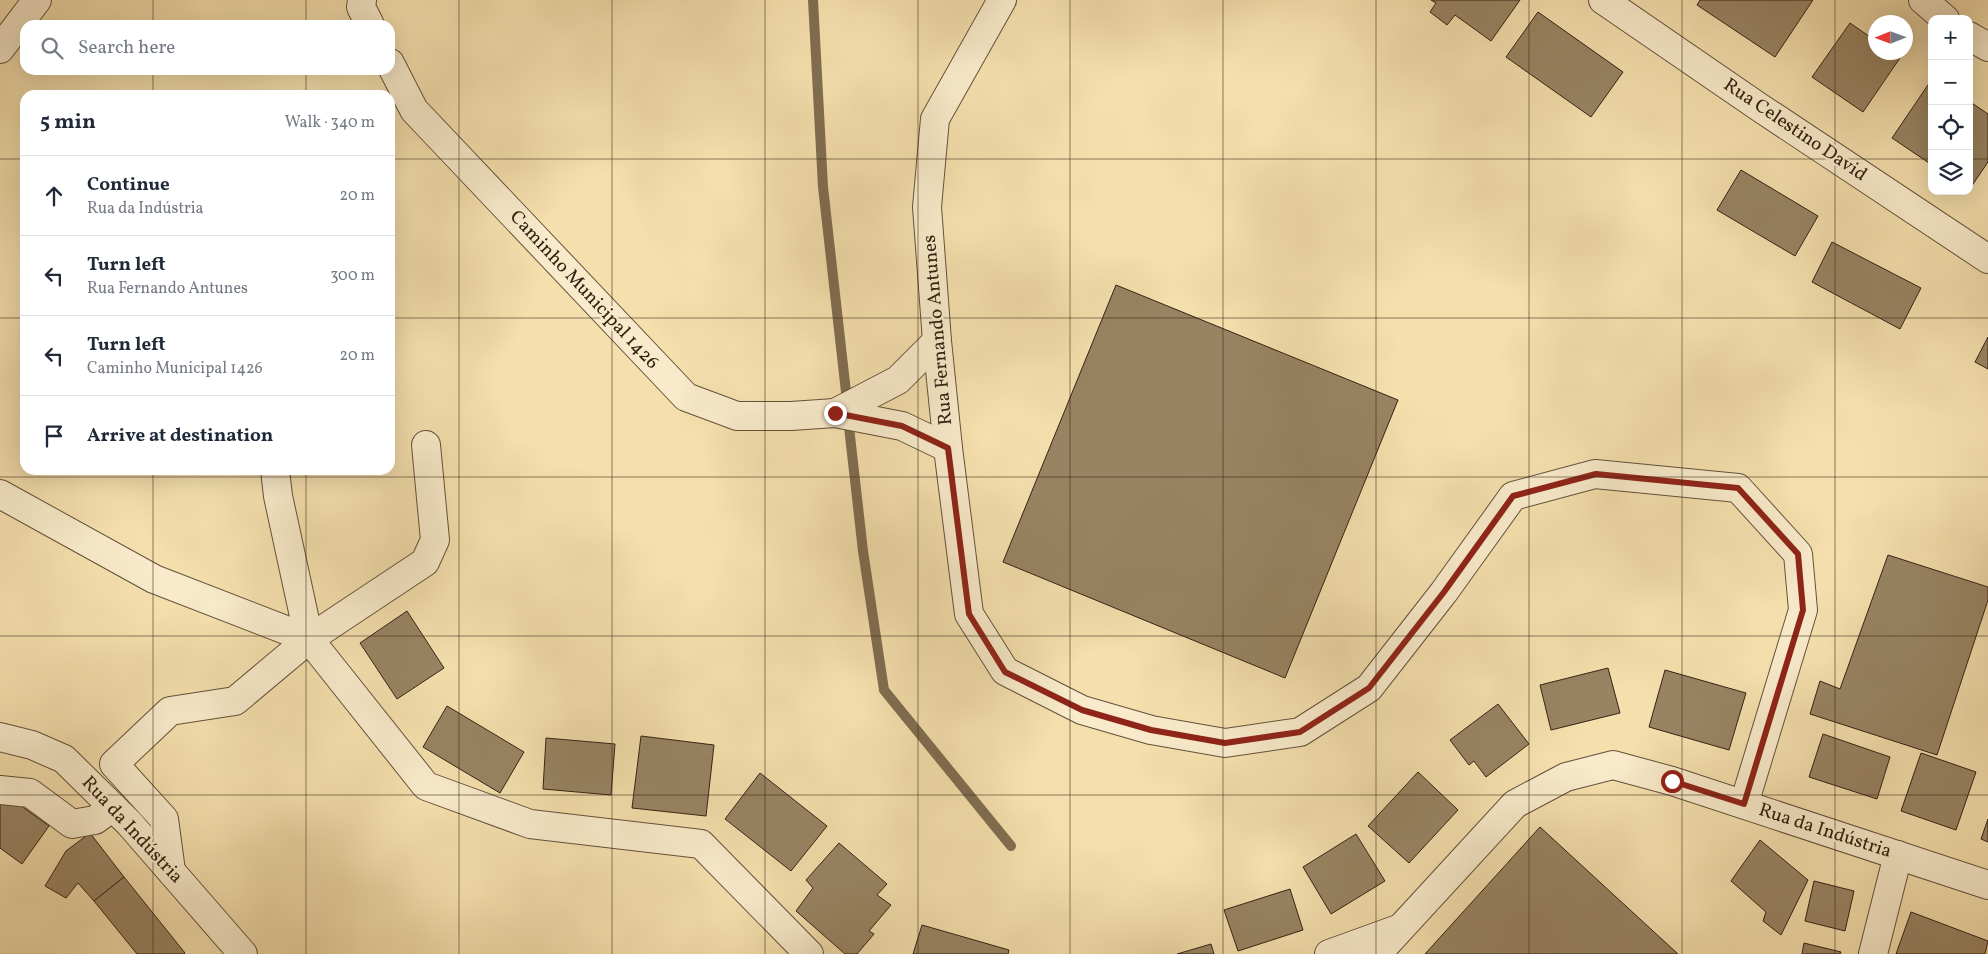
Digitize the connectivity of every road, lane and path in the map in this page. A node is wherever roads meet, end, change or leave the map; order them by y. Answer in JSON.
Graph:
{"nodes":[{"id":1,"x":37,"y":0,"type":"edge"},
{"id":2,"x":362,"y":0,"type":"edge"},
{"id":3,"x":1002,"y":0,"type":"edge"},
{"id":4,"x":1603,"y":0,"type":"edge"},
{"id":5,"x":1924,"y":0,"type":"edge"},
{"id":6,"x":1941,"y":15,"type":"edge"},
{"id":7,"x":22,"y":20,"type":"edge"},
{"id":8,"x":368,"y":20,"type":"edge"},
{"id":9,"x":20,"y":23,"type":"edge"},
{"id":10,"x":1973,"y":38,"type":"edge"},
{"id":11,"x":1988,"y":47,"type":"edge"},
{"id":12,"x":0,"y":50,"type":"edge"},
{"id":13,"x":395,"y":73,"type":"edge"},
{"id":14,"x":1988,"y":258,"type":"edge"},
{"id":15,"x":937,"y":341,"type":"junction"},
{"id":16,"x":835,"y":413,"type":"junction"},
{"id":17,"x":426,"y":445,"type":"dead end"},
{"id":18,"x":948,"y":448,"type":"junction"},
{"id":19,"x":276,"y":475,"type":"edge"},
{"id":20,"x":0,"y":494,"type":"edge"},
{"id":21,"x":309,"y":639,"type":"junction"},
{"id":22,"x":0,"y":737,"type":"edge"},
{"id":23,"x":0,"y":790,"type":"edge"},
{"id":24,"x":1744,"y":804,"type":"junction"},
{"id":25,"x":114,"y":807,"type":"junction"},
{"id":26,"x":1898,"y":855,"type":"junction"},
{"id":27,"x":170,"y":871,"type":"junction"},
{"id":28,"x":1988,"y":884,"type":"edge"},
{"id":29,"x":1398,"y":929,"type":"junction"},
{"id":30,"x":243,"y":954,"type":"edge"},
{"id":31,"x":809,"y":954,"type":"edge"},
{"id":32,"x":1329,"y":954,"type":"edge"},
{"id":33,"x":1377,"y":954,"type":"edge"},
{"id":34,"x":1873,"y":954,"type":"edge"}],
"edges":[{"from":1,"to":7,"type":"street"},
{"from":2,"to":8,"type":"street"},
{"from":3,"to":15,"type":"street","name":"Rua Fernando Antunes"},
{"from":4,"to":14,"type":"street","name":"Rua Celestino David"},
{"from":5,"to":6,"type":"street"},
{"from":9,"to":12,"type":"street"},
{"from":10,"to":11,"type":"street"},
{"from":13,"to":16,"type":"street","name":"Caminho Municipal 1426"},
{"from":15,"to":16,"type":"street","name":"Caminho Municipal 1426"},
{"from":15,"to":18,"type":"street","name":"Rua Fernando Antunes"},
{"from":16,"to":18,"type":"street","name":"Caminho Municipal 1426"},
{"from":17,"to":21,"type":"street"},
{"from":18,"to":24,"type":"street","name":"Rua Fernando Antunes"},
{"from":19,"to":21,"type":"street"},
{"from":20,"to":21,"type":"street"},
{"from":21,"to":27,"type":"street"},
{"from":21,"to":31,"type":"street"},
{"from":22,"to":25,"type":"street","name":"Rua da Indústria"},
{"from":23,"to":25,"type":"street"},
{"from":24,"to":26,"type":"street","name":"Rua da Indústria"},
{"from":24,"to":29,"type":"street","name":"Rua da Indústria"},
{"from":25,"to":27,"type":"street","name":"Rua da Indústria"},
{"from":26,"to":28,"type":"street","name":"Rua da Indústria"},
{"from":26,"to":34,"type":"street"},
{"from":27,"to":30,"type":"street","name":"Rua da Indústria"},
{"from":29,"to":32,"type":"street"},
{"from":29,"to":33,"type":"street","name":"Rua da Indústria"}]}
